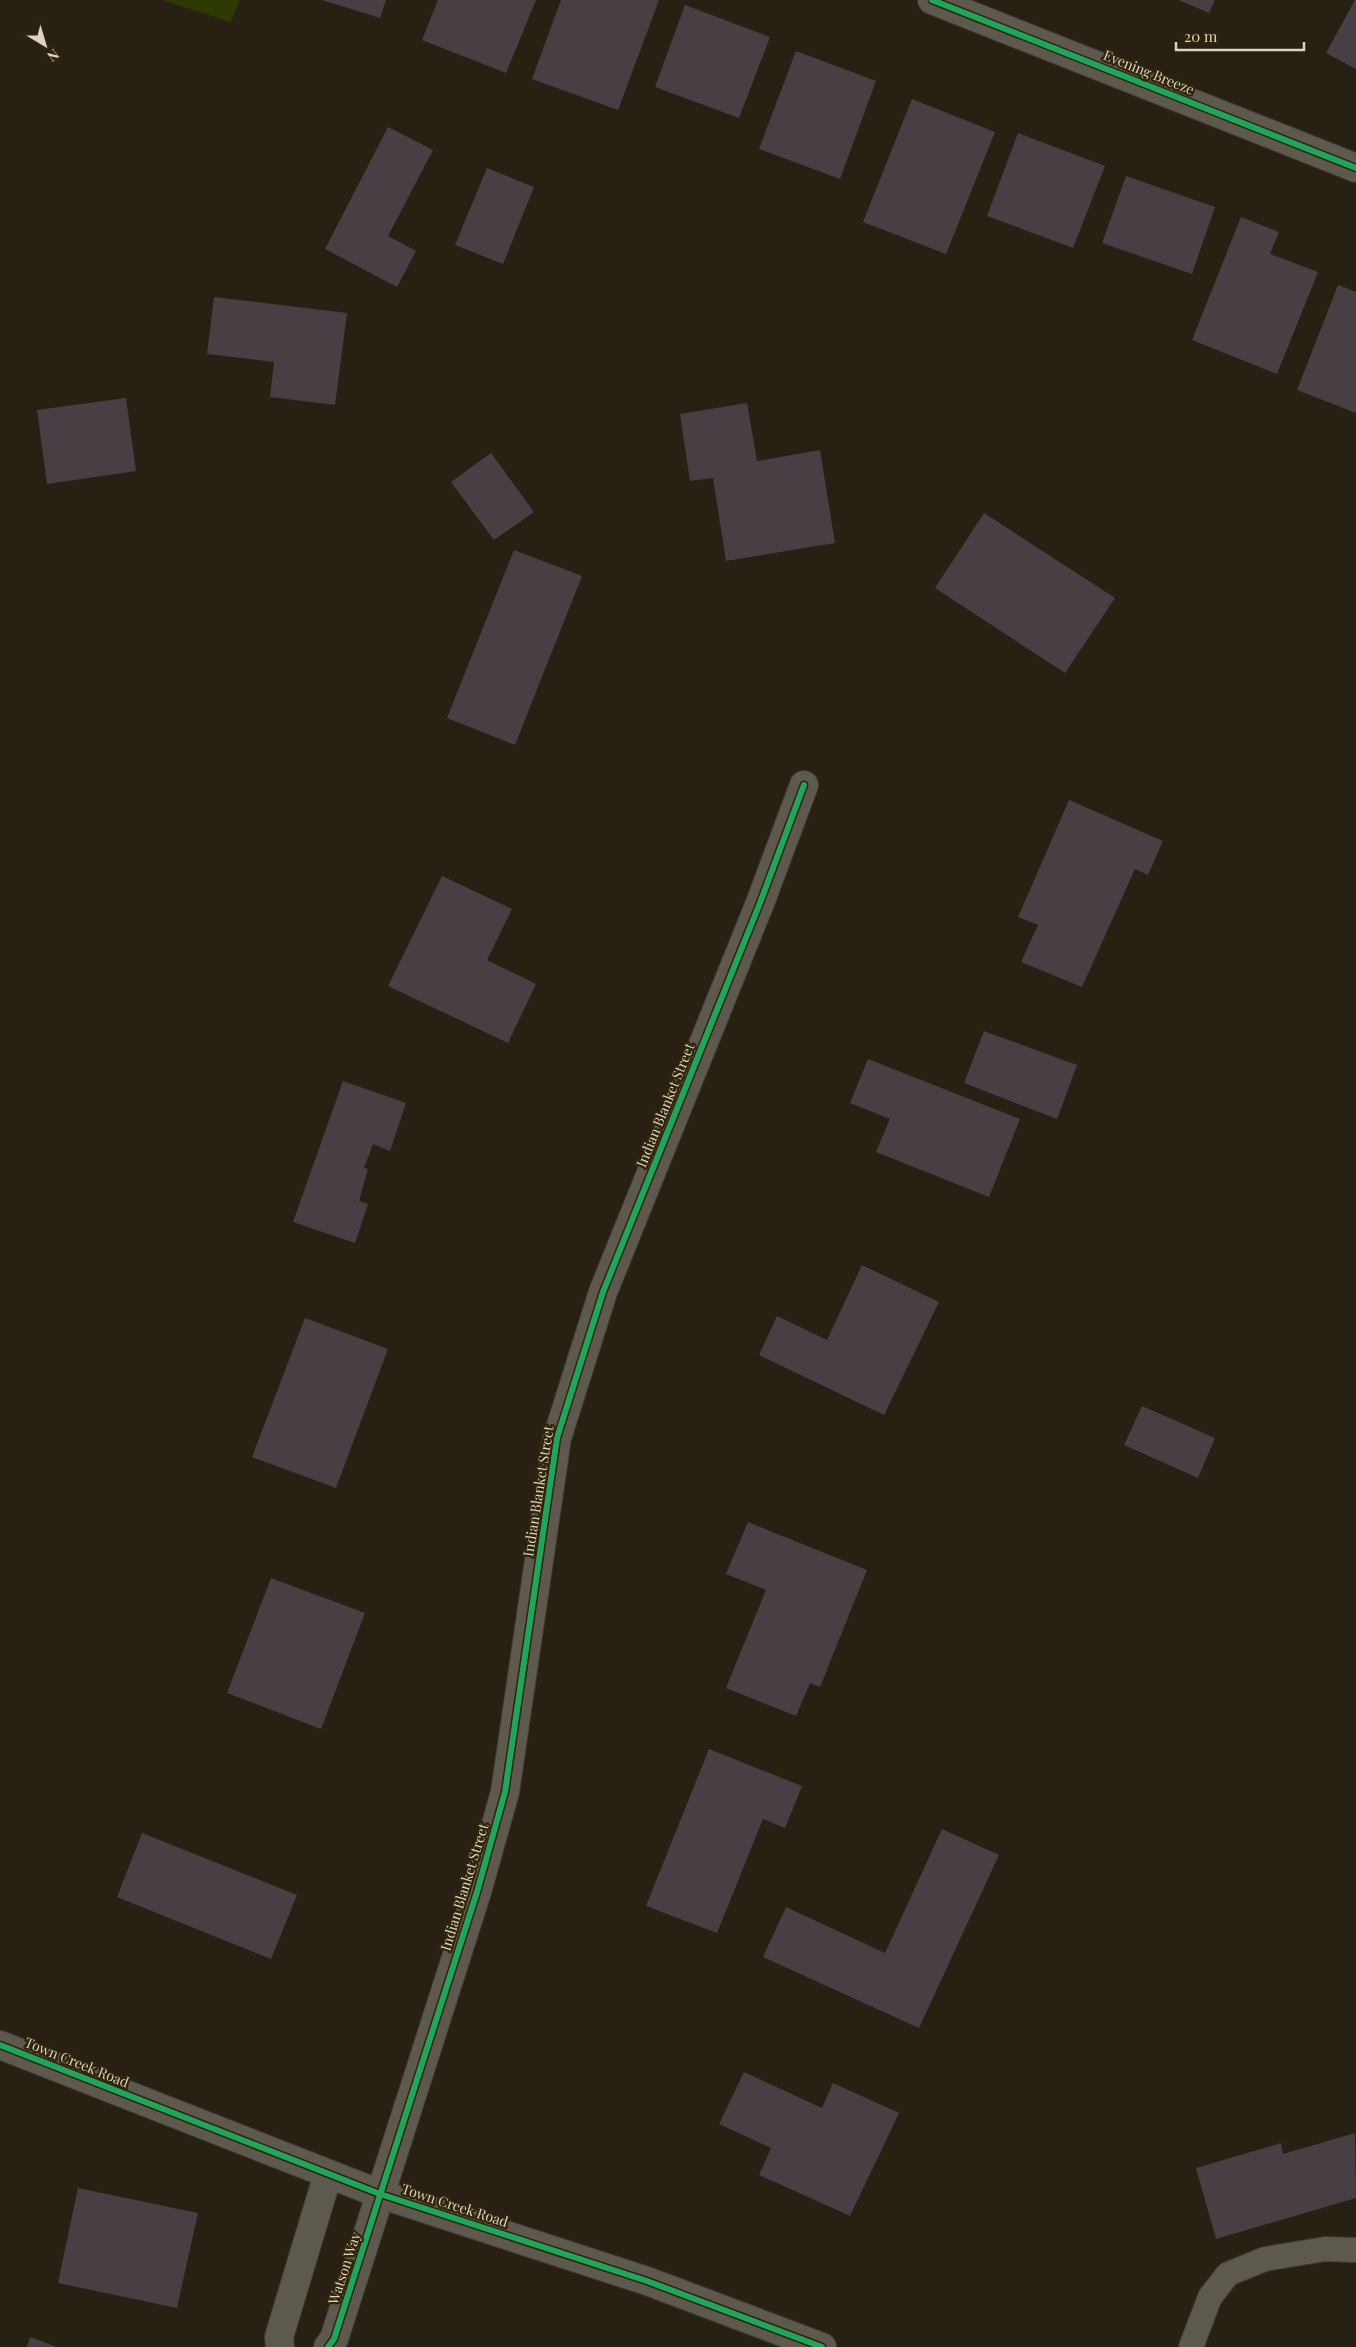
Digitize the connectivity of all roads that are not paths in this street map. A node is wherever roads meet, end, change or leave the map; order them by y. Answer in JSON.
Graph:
{"nodes":[{"id":1,"x":932,"y":0,"type":"edge"},
{"id":2,"x":967,"y":6,"type":"edge"},
{"id":3,"x":1356,"y":168,"type":"edge"},
{"id":4,"x":804,"y":785,"type":"dead end"},
{"id":5,"x":0,"y":2045,"type":"edge"},
{"id":6,"x":328,"y":2174,"type":"junction"},
{"id":7,"x":380,"y":2194,"type":"junction"},
{"id":8,"x":1356,"y":2250,"type":"edge"},
{"id":9,"x":280,"y":2347,"type":"edge"},
{"id":10,"x":328,"y":2347,"type":"edge"},
{"id":11,"x":822,"y":2347,"type":"edge"},
{"id":12,"x":1192,"y":2347,"type":"edge"}],
"edges":[{"from":1,"to":2,"type":"street","name":"Evening Breeze"},
{"from":2,"to":3,"type":"street","name":"Evening Breeze"},
{"from":4,"to":7,"type":"street","name":"Indian Blanket Street"},
{"from":5,"to":6,"type":"street","name":"Town Creek Road"},
{"from":6,"to":7,"type":"street","name":"Town Creek Road"},
{"from":6,"to":9,"type":"street"},
{"from":7,"to":10,"type":"street","name":"Watson Way"},
{"from":7,"to":11,"type":"street","name":"Town Creek Road"},
{"from":8,"to":12,"type":"lane"}]}
